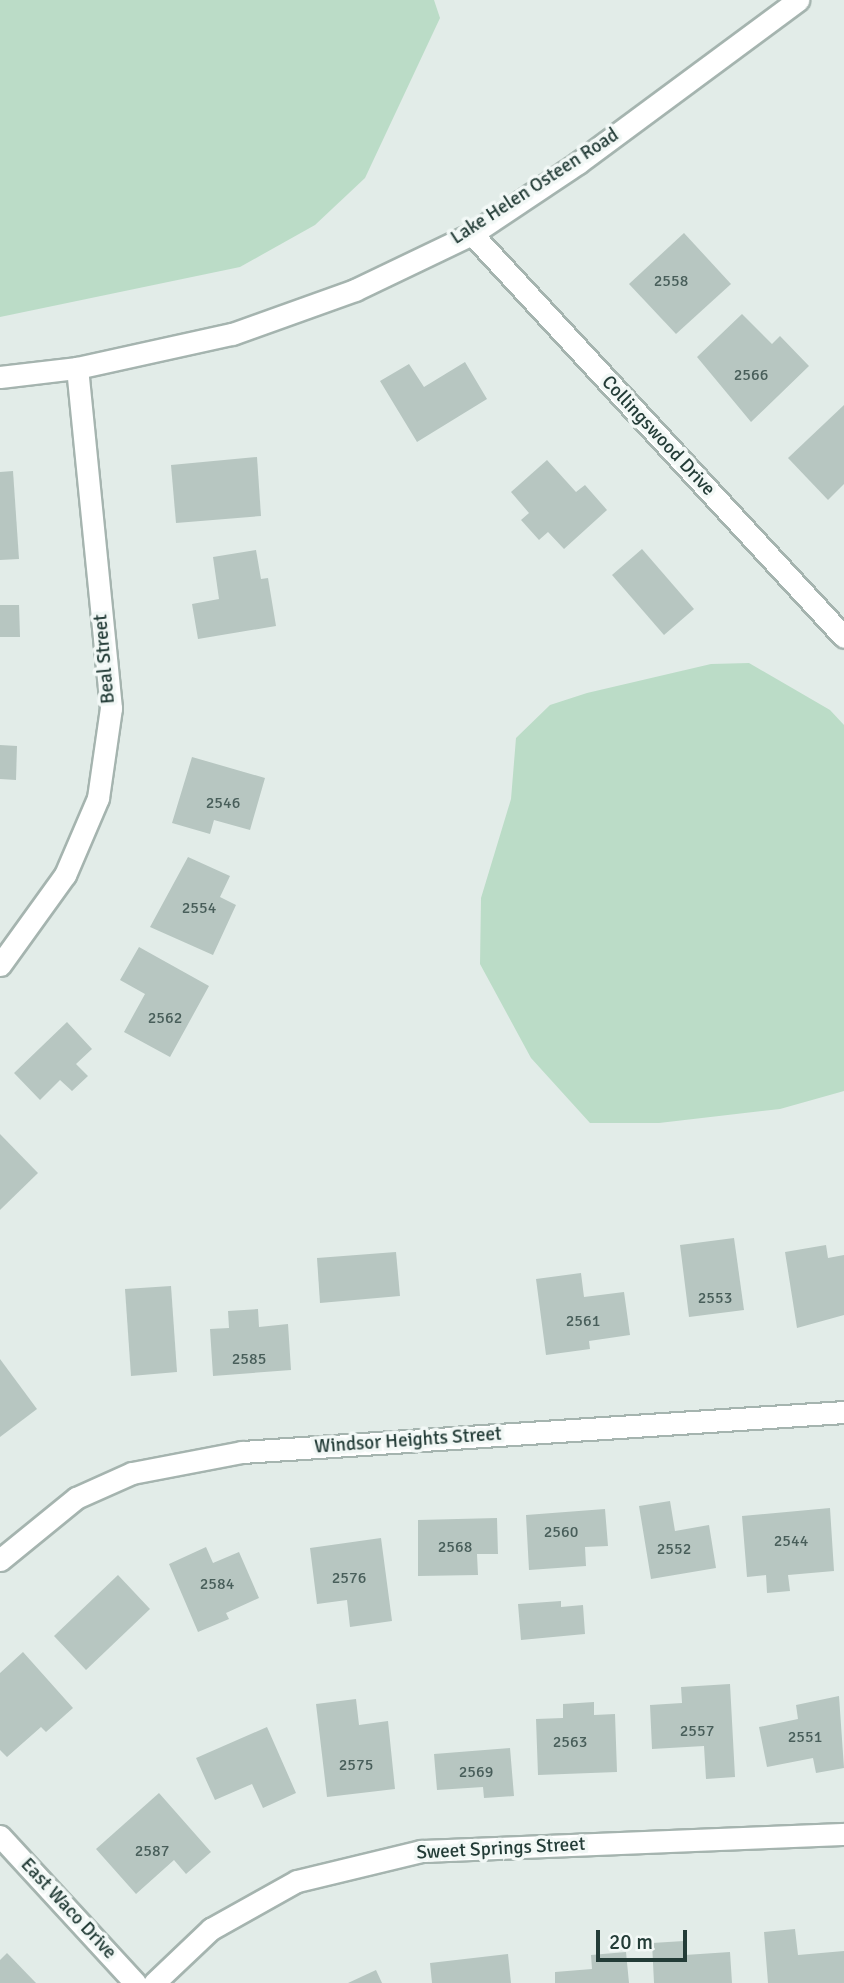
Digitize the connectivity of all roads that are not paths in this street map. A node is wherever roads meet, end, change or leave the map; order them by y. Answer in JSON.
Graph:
{"nodes":[{"id":1,"x":799,"y":0,"type":"edge"},
{"id":2,"x":471,"y":234,"type":"junction"},
{"id":3,"x":78,"y":368,"type":"junction"},
{"id":4,"x":0,"y":377,"type":"edge"},
{"id":5,"x":844,"y":637,"type":"edge"},
{"id":6,"x":0,"y":965,"type":"edge"},
{"id":7,"x":844,"y":1412,"type":"edge"},
{"id":8,"x":0,"y":1560,"type":"edge"},
{"id":9,"x":844,"y":1834,"type":"edge"},
{"id":10,"x":0,"y":1836,"type":"edge"},
{"id":11,"x":135,"y":1983,"type":"edge"},
{"id":12,"x":153,"y":1983,"type":"edge"}],
"edges":[{"from":1,"to":2,"type":"street","name":"Lake Helen Osteen Road"},
{"from":2,"to":3,"type":"street","name":"Lake Helen Osteen Road"},
{"from":2,"to":5,"type":"street","name":"Collingswood Drive"},
{"from":3,"to":4,"type":"street","name":"Lake Helen Osteen Road"},
{"from":3,"to":6,"type":"street","name":"Beal Street"},
{"from":7,"to":8,"type":"street","name":"Windsor Heights Street"},
{"from":9,"to":12,"type":"street","name":"Sweet Springs Street"},
{"from":10,"to":11,"type":"street","name":"East Waco Drive"}]}
